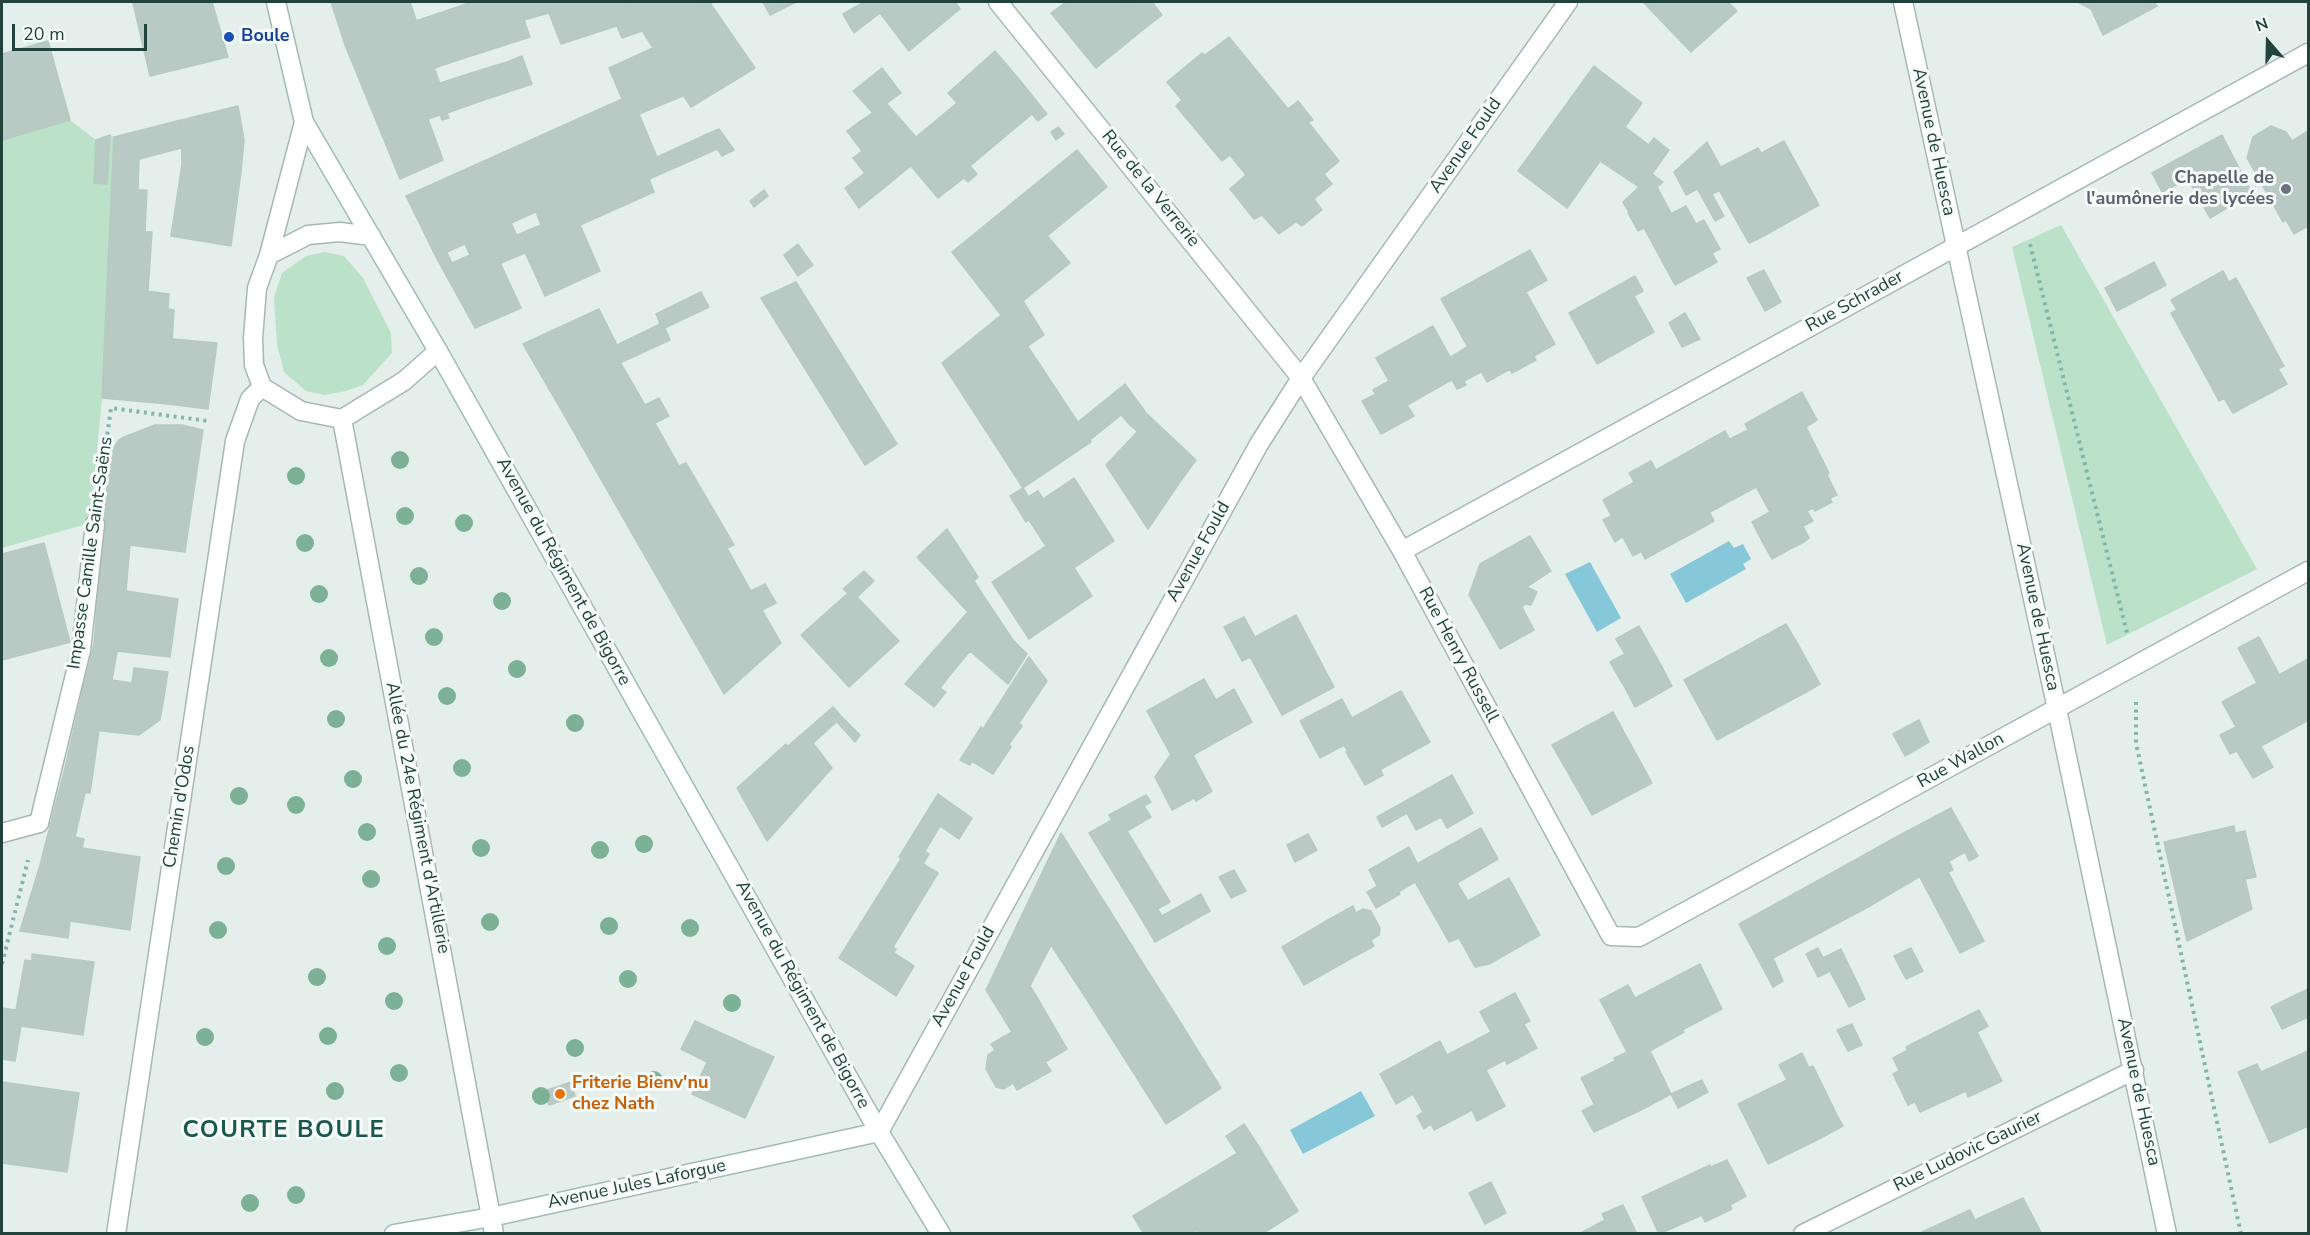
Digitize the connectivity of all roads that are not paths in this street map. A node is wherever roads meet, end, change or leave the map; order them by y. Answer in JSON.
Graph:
{"nodes":[{"id":1,"x":276,"y":2,"type":"edge"},
{"id":2,"x":998,"y":2,"type":"edge"},
{"id":3,"x":1568,"y":2,"type":"edge"},
{"id":4,"x":1903,"y":2,"type":"edge"},
{"id":5,"x":2308,"y":53,"type":"edge"},
{"id":6,"x":304,"y":122,"type":"junction"},
{"id":7,"x":371,"y":236,"type":"junction"},
{"id":8,"x":1956,"y":246,"type":"junction"},
{"id":9,"x":269,"y":255,"type":"junction"},
{"id":10,"x":438,"y":351,"type":"junction"},
{"id":11,"x":1301,"y":378,"type":"junction"},
{"id":12,"x":262,"y":387,"type":"junction"},
{"id":13,"x":342,"y":419,"type":"junction"},
{"id":14,"x":95,"y":524,"type":"road end"},
{"id":15,"x":1402,"y":551,"type":"junction"},
{"id":16,"x":2308,"y":571,"type":"edge"},
{"id":17,"x":2057,"y":709,"type":"junction"},
{"id":18,"x":2,"y":833,"type":"edge"},
{"id":19,"x":1611,"y":936,"type":"joint"},
{"id":20,"x":2134,"y":1070,"type":"junction"},
{"id":21,"x":879,"y":1132,"type":"junction"},
{"id":22,"x":492,"y":1225,"type":"edge"},
{"id":23,"x":116,"y":1233,"type":"edge"},
{"id":24,"x":394,"y":1233,"type":"edge"},
{"id":25,"x":941,"y":1233,"type":"edge"},
{"id":26,"x":1803,"y":1233,"type":"edge"},
{"id":27,"x":2167,"y":1233,"type":"edge"}],
"edges":[{"from":1,"to":6,"type":"street","name":"Avenue du Régiment de Bigorre"},
{"from":2,"to":11,"type":"street","name":"Rue de la Verrerie"},
{"from":3,"to":11,"type":"street","name":"Avenue Fould"},
{"from":4,"to":8,"type":"street","name":"Avenue de Huesca"},
{"from":5,"to":8,"type":"street","name":"Rue Schrader"},
{"from":6,"to":7,"type":"street","name":"Avenue du Régiment de Bigorre"},
{"from":6,"to":9,"type":"street"},
{"from":7,"to":9,"type":"street"},
{"from":7,"to":10,"type":"street","name":"Avenue du Régiment de Bigorre"},
{"from":8,"to":15,"type":"street","name":"Rue Schrader"},
{"from":8,"to":17,"type":"street","name":"Avenue de Huesca"},
{"from":9,"to":12,"type":"street"},
{"from":10,"to":13,"type":"street"},
{"from":10,"to":21,"type":"street","name":"Avenue du Régiment de Bigorre"},
{"from":11,"to":15,"type":"street","name":"Rue Henry Russell"},
{"from":11,"to":21,"type":"street","name":"Avenue Fould"},
{"from":12,"to":13,"type":"street"},
{"from":12,"to":23,"type":"street","name":"Chemin d'Odos"},
{"from":13,"to":22,"type":"street","name":"Allée du 24e Régiment d'Artillerie"},
{"from":14,"to":18,"type":"street","name":"Impasse Camille Saint-Saëns"},
{"from":15,"to":19,"type":"street","name":"Rue Henry Russell"},
{"from":16,"to":17,"type":"street","name":"Rue Wallon"},
{"from":17,"to":19,"type":"street","name":"Rue Wallon"},
{"from":17,"to":20,"type":"street","name":"Avenue de Huesca"},
{"from":20,"to":26,"type":"street","name":"Rue Ludovic Gaurier"},
{"from":20,"to":27,"type":"street","name":"Avenue de Huesca"},
{"from":21,"to":22,"type":"street","name":"Avenue Jules Laforgue"},
{"from":21,"to":25,"type":"street","name":"Avenue du Régiment de Bigorre"},
{"from":22,"to":24,"type":"street","name":"Avenue Jules Laforgue"}]}
